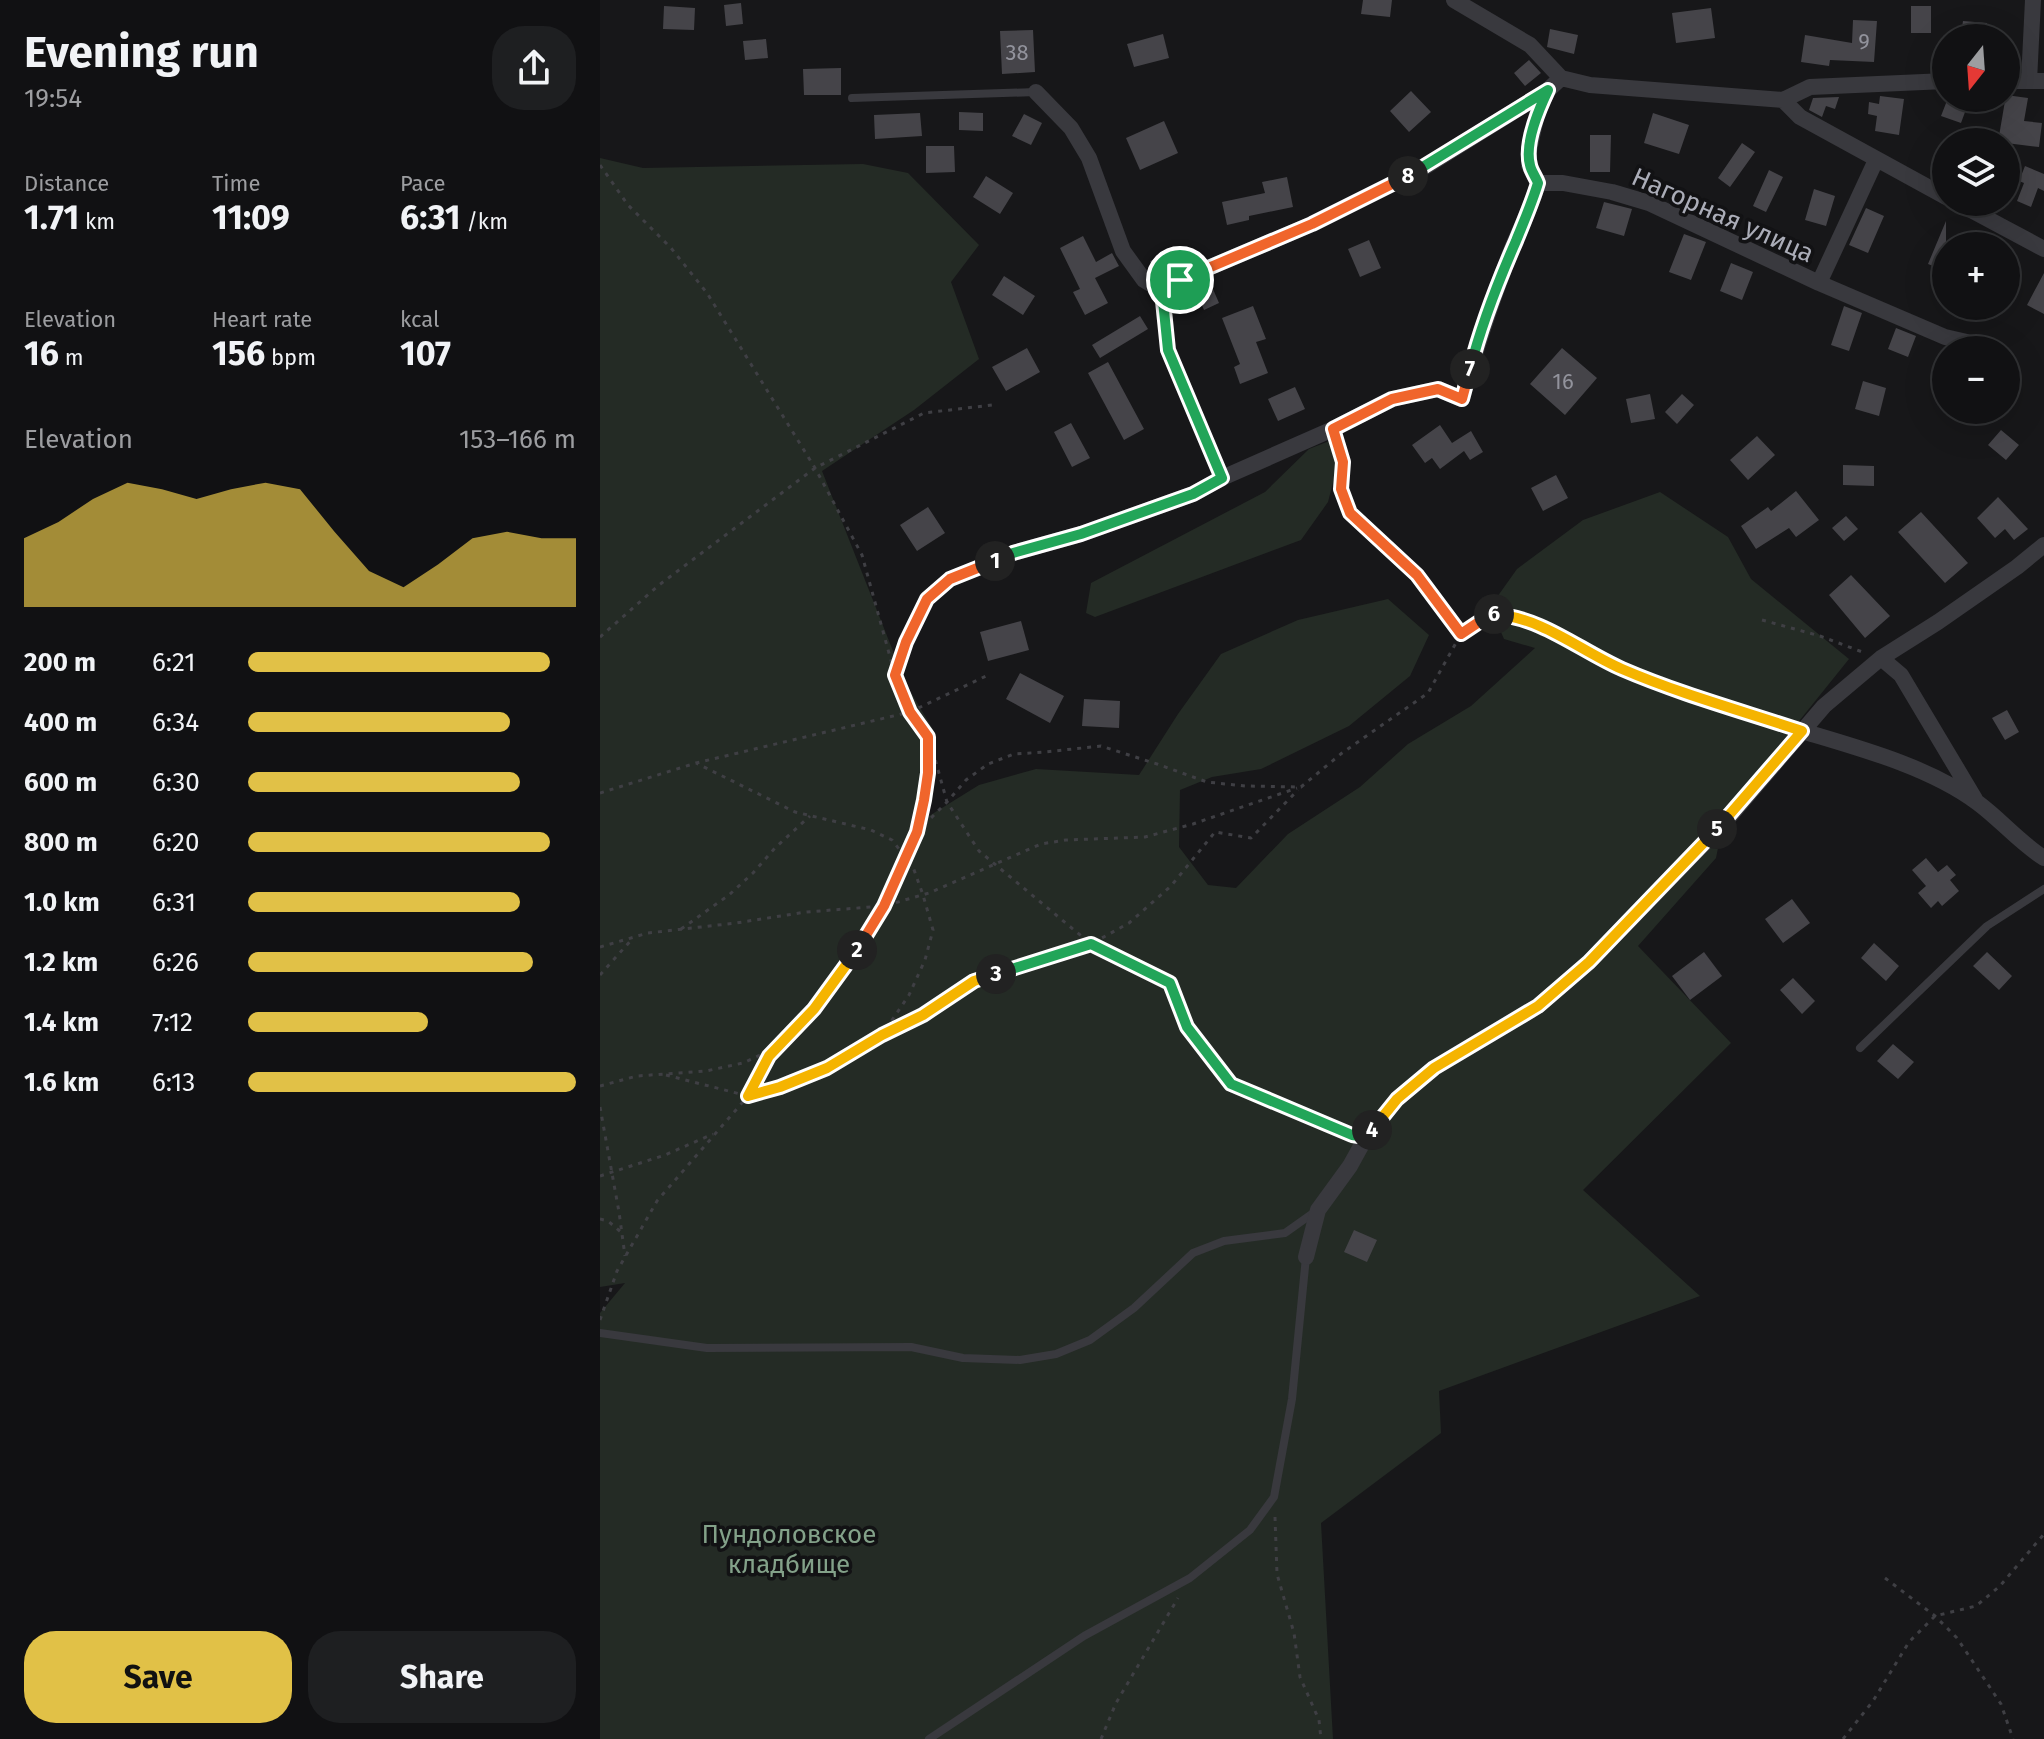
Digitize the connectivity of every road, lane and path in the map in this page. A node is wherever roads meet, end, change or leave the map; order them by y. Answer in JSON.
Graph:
{"nodes":[{"id":1,"x":1454,"y":0,"type":"edge"},
{"id":2,"x":2033,"y":0,"type":"edge"},
{"id":3,"x":1561,"y":78,"type":"junction"},
{"id":4,"x":2036,"y":81,"type":"edge"},
{"id":5,"x":1932,"y":82,"type":"edge"},
{"id":6,"x":1548,"y":90,"type":"junction"},
{"id":7,"x":1036,"y":92,"type":"joint"},
{"id":8,"x":852,"y":98,"type":"dead end"},
{"id":9,"x":1783,"y":100,"type":"junction"},
{"id":10,"x":1876,"y":160,"type":"junction"},
{"id":11,"x":600,"y":165,"type":"edge"},
{"id":12,"x":1538,"y":183,"type":"junction"},
{"id":13,"x":1932,"y":190,"type":"edge"},
{"id":14,"x":1982,"y":216,"type":"edge"},
{"id":15,"x":2044,"y":249,"type":"edge"},
{"id":16,"x":1819,"y":283,"type":"junction"},
{"id":17,"x":1162,"y":291,"type":"junction"},
{"id":18,"x":1943,"y":336,"type":"edge"},
{"id":19,"x":992,"y":405,"type":"dead end"},
{"id":20,"x":1333,"y":429,"type":"junction"},
{"id":21,"x":815,"y":468,"type":"junction"},
{"id":22,"x":1222,"y":478,"type":"junction"},
{"id":23,"x":2044,"y":545,"type":"edge"},
{"id":24,"x":1013,"y":553,"type":"joint"},
{"id":25,"x":1762,"y":620,"type":"dead end"},
{"id":26,"x":1461,"y":634,"type":"junction"},
{"id":27,"x":600,"y":637,"type":"edge"},
{"id":28,"x":1881,"y":658,"type":"junction"},
{"id":29,"x":895,"y":675,"type":"junction"},
{"id":30,"x":986,"y":676,"type":"dead end"},
{"id":31,"x":910,"y":712,"type":"junction"},
{"id":32,"x":1802,"y":731,"type":"junction"},
{"id":33,"x":928,"y":737,"type":"junction"},
{"id":34,"x":696,"y":763,"type":"junction"},
{"id":35,"x":1301,"y":787,"type":"junction"},
{"id":36,"x":600,"y":793,"type":"edge"},
{"id":37,"x":1977,"y":801,"type":"junction"},
{"id":38,"x":947,"y":802,"type":"junction"},
{"id":39,"x":810,"y":816,"type":"junction"},
{"id":40,"x":917,"y":832,"type":"junction"},
{"id":41,"x":906,"y":856,"type":"junction"},
{"id":42,"x":2044,"y":858,"type":"edge"},
{"id":43,"x":995,"y":865,"type":"junction"},
{"id":44,"x":2044,"y":889,"type":"edge"},
{"id":45,"x":923,"y":895,"type":"junction"},
{"id":46,"x":884,"y":906,"type":"junction"},
{"id":47,"x":680,"y":929,"type":"junction"},
{"id":48,"x":633,"y":938,"type":"junction"},
{"id":49,"x":1091,"y":944,"type":"junction"},
{"id":50,"x":600,"y":947,"type":"edge"},
{"id":51,"x":600,"y":975,"type":"edge"},
{"id":52,"x":882,"y":1035,"type":"junction"},
{"id":53,"x":777,"y":1047,"type":"junction"},
{"id":54,"x":1860,"y":1048,"type":"dead end"},
{"id":55,"x":666,"y":1075,"type":"junction"},
{"id":56,"x":600,"y":1086,"type":"edge"},
{"id":57,"x":748,"y":1096,"type":"junction"},
{"id":58,"x":600,"y":1107,"type":"edge"},
{"id":59,"x":716,"y":1132,"type":"junction"},
{"id":60,"x":1366,"y":1137,"type":"junction"},
{"id":61,"x":612,"y":1173,"type":"junction"},
{"id":62,"x":600,"y":1176,"type":"edge"},
{"id":63,"x":1318,"y":1210,"type":"junction"},
{"id":64,"x":600,"y":1219,"type":"edge"},
{"id":65,"x":622,"y":1233,"type":"junction"},
{"id":66,"x":625,"y":1256,"type":"junction"},
{"id":67,"x":1306,"y":1257,"type":"joint"},
{"id":68,"x":600,"y":1320,"type":"edge"},
{"id":69,"x":600,"y":1333,"type":"edge"},
{"id":70,"x":1274,"y":1497,"type":"junction"},
{"id":71,"x":2044,"y":1534,"type":"edge"},
{"id":72,"x":1190,"y":1578,"type":"junction"},
{"id":73,"x":1885,"y":1578,"type":"dead end"},
{"id":74,"x":1935,"y":1616,"type":"junction"},
{"id":75,"x":929,"y":1739,"type":"edge"},
{"id":76,"x":1101,"y":1739,"type":"edge"},
{"id":77,"x":1321,"y":1739,"type":"edge"},
{"id":78,"x":1843,"y":1739,"type":"edge"},
{"id":79,"x":2013,"y":1739,"type":"edge"}],
"edges":[{"from":1,"to":3,"type":"street"},
{"from":2,"to":4,"type":"street"},
{"from":3,"to":6,"type":"street"},
{"from":3,"to":9,"type":"street"},
{"from":5,"to":9,"type":"street"},
{"from":6,"to":12,"type":"street"},
{"from":6,"to":17,"type":"street"},
{"from":7,"to":8,"type":"lane"},
{"from":7,"to":17,"type":"street"},
{"from":9,"to":10,"type":"street"},
{"from":10,"to":13,"type":"street"},
{"from":10,"to":16,"type":"street"},
{"from":11,"to":21,"type":"path"},
{"from":12,"to":16,"type":"street","name":"Нагорная улица"},
{"from":12,"to":20,"type":"street"},
{"from":14,"to":15,"type":"street"},
{"from":16,"to":18,"type":"street","name":"Нагорная улица"},
{"from":17,"to":22,"type":"lane"},
{"from":19,"to":21,"type":"path"},
{"from":20,"to":22,"type":"street"},
{"from":20,"to":26,"type":"path"},
{"from":21,"to":27,"type":"path"},
{"from":21,"to":29,"type":"path"},
{"from":22,"to":24,"type":"street"},
{"from":23,"to":28,"type":"street"},
{"from":24,"to":29,"type":"path"},
{"from":25,"to":28,"type":"path"},
{"from":26,"to":32,"type":"path"},
{"from":26,"to":35,"type":"path"},
{"from":28,"to":32,"type":"street"},
{"from":28,"to":37,"type":"street"},
{"from":29,"to":31,"type":"path"},
{"from":30,"to":31,"type":"path"},
{"from":31,"to":33,"type":"path"},
{"from":31,"to":34,"type":"path"},
{"from":32,"to":37,"type":"street"},
{"from":32,"to":60,"type":"street"},
{"from":33,"to":38,"type":"path"},
{"from":33,"to":40,"type":"path"},
{"from":34,"to":36,"type":"path"},
{"from":34,"to":39,"type":"path"},
{"from":35,"to":38,"type":"path"},
{"from":35,"to":43,"type":"path"},
{"from":35,"to":49,"type":"path"},
{"from":37,"to":42,"type":"street"},
{"from":38,"to":40,"type":"path"},
{"from":38,"to":43,"type":"path"},
{"from":39,"to":41,"type":"path"},
{"from":39,"to":47,"type":"path"},
{"from":40,"to":41,"type":"path"},
{"from":41,"to":45,"type":"path"},
{"from":41,"to":46,"type":"path"},
{"from":43,"to":45,"type":"path"},
{"from":43,"to":49,"type":"path"},
{"from":44,"to":54,"type":"lane"},
{"from":45,"to":46,"type":"path"},
{"from":45,"to":52,"type":"path"},
{"from":46,"to":47,"type":"path"},
{"from":46,"to":53,"type":"path"},
{"from":47,"to":48,"type":"path"},
{"from":48,"to":50,"type":"path"},
{"from":48,"to":51,"type":"path"},
{"from":49,"to":52,"type":"path"},
{"from":49,"to":60,"type":"path"},
{"from":52,"to":57,"type":"path"},
{"from":53,"to":55,"type":"path"},
{"from":53,"to":57,"type":"path"},
{"from":55,"to":56,"type":"path"},
{"from":55,"to":57,"type":"path"},
{"from":57,"to":59,"type":"path"},
{"from":58,"to":61,"type":"path"},
{"from":59,"to":61,"type":"path"},
{"from":59,"to":66,"type":"path"},
{"from":60,"to":63,"type":"street"},
{"from":61,"to":62,"type":"path"},
{"from":61,"to":65,"type":"path"},
{"from":63,"to":67,"type":"street"},
{"from":63,"to":69,"type":"lane"},
{"from":64,"to":65,"type":"path"},
{"from":65,"to":66,"type":"path"},
{"from":66,"to":68,"type":"path"},
{"from":67,"to":70,"type":"lane"},
{"from":70,"to":72,"type":"lane"},
{"from":70,"to":77,"type":"path"},
{"from":71,"to":74,"type":"path"},
{"from":72,"to":75,"type":"lane"},
{"from":72,"to":76,"type":"path"},
{"from":73,"to":74,"type":"path"},
{"from":74,"to":78,"type":"path"},
{"from":74,"to":79,"type":"path"}]}
